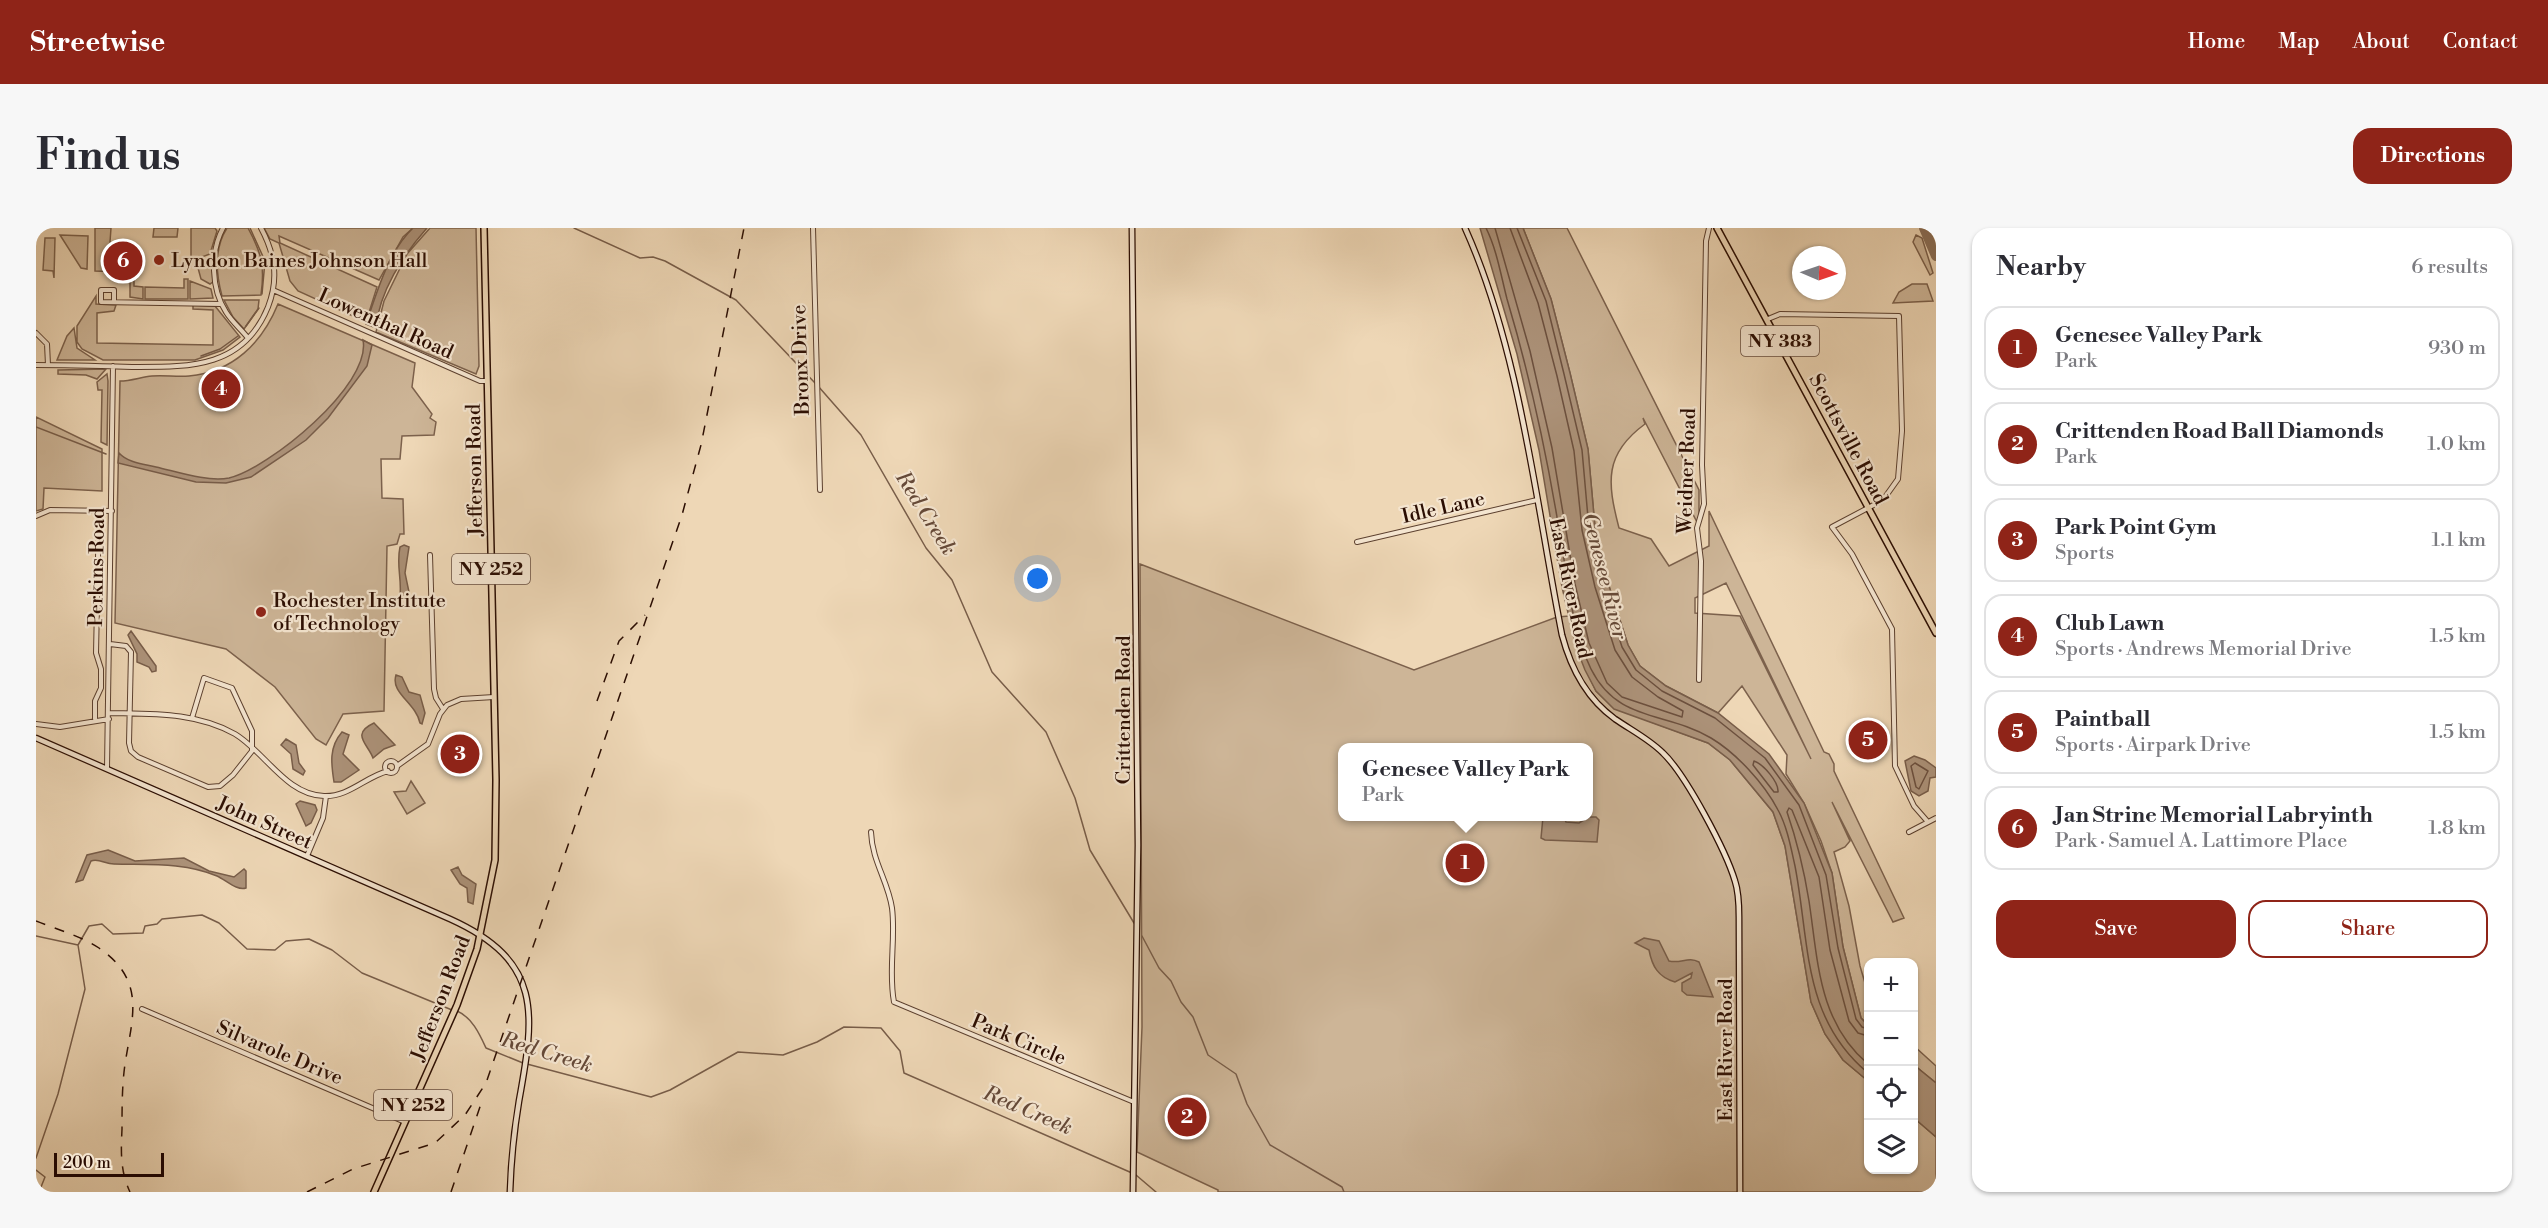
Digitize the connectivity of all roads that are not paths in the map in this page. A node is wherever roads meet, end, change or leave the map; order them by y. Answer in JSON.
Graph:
{"nodes":[{"id":1,"x":223,"y":228,"type":"edge"},
{"id":2,"x":261,"y":228,"type":"edge"},
{"id":3,"x":484,"y":228,"type":"edge"},
{"id":4,"x":813,"y":228,"type":"edge"},
{"id":5,"x":1132,"y":228,"type":"edge"},
{"id":6,"x":1465,"y":228,"type":"edge"},
{"id":7,"x":1709,"y":228,"type":"edge"},
{"id":8,"x":1717,"y":228,"type":"edge"},
{"id":9,"x":273,"y":290,"type":"junction"},
{"id":10,"x":114,"y":302,"type":"junction"},
{"id":11,"x":221,"y":304,"type":"junction"},
{"id":12,"x":1768,"y":319,"type":"junction"},
{"id":13,"x":36,"y":333,"type":"edge"},
{"id":14,"x":248,"y":338,"type":"junction"},
{"id":15,"x":36,"y":365,"type":"edge"},
{"id":16,"x":48,"y":365,"type":"junction"},
{"id":17,"x":113,"y":366,"type":"junction"},
{"id":18,"x":487,"y":381,"type":"junction"},
{"id":19,"x":820,"y":490,"type":"dead end"},
{"id":20,"x":1537,"y":500,"type":"junction"},
{"id":21,"x":1869,"y":507,"type":"junction"},
{"id":22,"x":99,"y":511,"type":"junction"},
{"id":23,"x":112,"y":511,"type":"junction"},
{"id":24,"x":36,"y":516,"type":"edge"},
{"id":25,"x":1356,"y":542,"type":"dead end"},
{"id":26,"x":430,"y":555,"type":"dead end"},
{"id":27,"x":1936,"y":633,"type":"edge"},
{"id":28,"x":110,"y":644,"type":"junction"},
{"id":29,"x":1699,"y":680,"type":"dead end"},
{"id":30,"x":494,"y":697,"type":"junction"},
{"id":31,"x":443,"y":709,"type":"junction"},
{"id":32,"x":109,"y":713,"type":"junction"},
{"id":33,"x":129,"y":714,"type":"junction"},
{"id":34,"x":192,"y":718,"type":"junction"},
{"id":35,"x":95,"y":719,"type":"junction"},
{"id":36,"x":109,"y":719,"type":"junction"},
{"id":37,"x":36,"y":724,"type":"edge"},
{"id":38,"x":36,"y":738,"type":"edge"},
{"id":39,"x":253,"y":747,"type":"junction"},
{"id":40,"x":397,"y":763,"type":"junction"},
{"id":41,"x":108,"y":768,"type":"junction"},
{"id":42,"x":386,"y":769,"type":"junction"},
{"id":43,"x":326,"y":796,"type":"junction"},
{"id":44,"x":1936,"y":818,"type":"edge"},
{"id":45,"x":1928,"y":822,"type":"junction"},
{"id":46,"x":871,"y":832,"type":"dead end"},
{"id":47,"x":1909,"y":832,"type":"dead end"},
{"id":48,"x":307,"y":856,"type":"junction"},
{"id":49,"x":481,"y":935,"type":"junction"},
{"id":50,"x":142,"y":1010,"type":"dead end"},
{"id":51,"x":1134,"y":1102,"type":"junction"},
{"id":52,"x":405,"y":1122,"type":"junction"},
{"id":53,"x":374,"y":1192,"type":"edge"},
{"id":54,"x":510,"y":1192,"type":"edge"},
{"id":55,"x":1133,"y":1192,"type":"edge"},
{"id":56,"x":1740,"y":1192,"type":"edge"}],
"edges":[{"from":1,"to":11,"type":"street"},
{"from":2,"to":9,"type":"street"},
{"from":3,"to":18,"type":"main road","name":"Jefferson Road","number":"NY 252"},
{"from":4,"to":19,"type":"street","name":"Bronx Drive"},
{"from":5,"to":51,"type":"street","name":"Crittenden Road"},
{"from":6,"to":20,"type":"street","name":"East River Road"},
{"from":7,"to":29,"type":"street","name":"Weidner Road"},
{"from":8,"to":12,"type":"main road","name":"Scottsville Road","number":"NY 383"},
{"from":9,"to":14,"type":"street"},
{"from":9,"to":18,"type":"street","name":"Lowenthal Road"},
{"from":10,"to":10,"type":"street"},
{"from":10,"to":11,"type":"street"},
{"from":11,"to":14,"type":"street"},
{"from":12,"to":21,"type":"main road","name":"Scottsville Road","number":"NY 383"},
{"from":12,"to":21,"type":"street"},
{"from":13,"to":16,"type":"street"},
{"from":14,"to":17,"type":"street"},
{"from":15,"to":16,"type":"street"},
{"from":16,"to":17,"type":"street"},
{"from":17,"to":23,"type":"street","name":"Perkins Road"},
{"from":18,"to":30,"type":"main road","name":"Jefferson Road","number":"NY 252"},
{"from":20,"to":25,"type":"street","name":"Idle Lane"},
{"from":20,"to":56,"type":"street","name":"East River Road"},
{"from":21,"to":27,"type":"main road","name":"Scottsville Road","number":"NY 383"},
{"from":21,"to":45,"type":"street"},
{"from":22,"to":23,"type":"street"},
{"from":22,"to":24,"type":"street"},
{"from":22,"to":35,"type":"street"},
{"from":23,"to":28,"type":"street","name":"Perkins Road"},
{"from":26,"to":31,"type":"street"},
{"from":28,"to":32,"type":"street","name":"Perkins Road"},
{"from":28,"to":33,"type":"street"},
{"from":30,"to":31,"type":"street"},
{"from":30,"to":49,"type":"main road","name":"Jefferson Road","number":"NY 252"},
{"from":31,"to":40,"type":"street"},
{"from":32,"to":33,"type":"street"},
{"from":32,"to":36,"type":"street","name":"Perkins Road"},
{"from":33,"to":34,"type":"street"},
{"from":33,"to":39,"type":"street"},
{"from":34,"to":39,"type":"street"},
{"from":34,"to":39,"type":"street"},
{"from":35,"to":36,"type":"street"},
{"from":35,"to":37,"type":"street"},
{"from":36,"to":41,"type":"street","name":"Perkins Road"},
{"from":38,"to":41,"type":"street","name":"John Street"},
{"from":39,"to":43,"type":"street"},
{"from":40,"to":42,"type":"street"},
{"from":40,"to":42,"type":"street"},
{"from":41,"to":48,"type":"street","name":"John Street"},
{"from":42,"to":43,"type":"street"},
{"from":43,"to":48,"type":"street"},
{"from":44,"to":45,"type":"street"},
{"from":45,"to":47,"type":"street"},
{"from":46,"to":51,"type":"street","name":"Park Circle"},
{"from":48,"to":49,"type":"street","name":"John Street"},
{"from":49,"to":52,"type":"main road","name":"Jefferson Road","number":"NY 252"},
{"from":49,"to":54,"type":"street","name":"John Street"},
{"from":50,"to":52,"type":"street","name":"Silvarole Drive"},
{"from":51,"to":55,"type":"street","name":"Crittenden Road"},
{"from":52,"to":53,"type":"main road","name":"Jefferson Road","number":"NY 252"}]}
